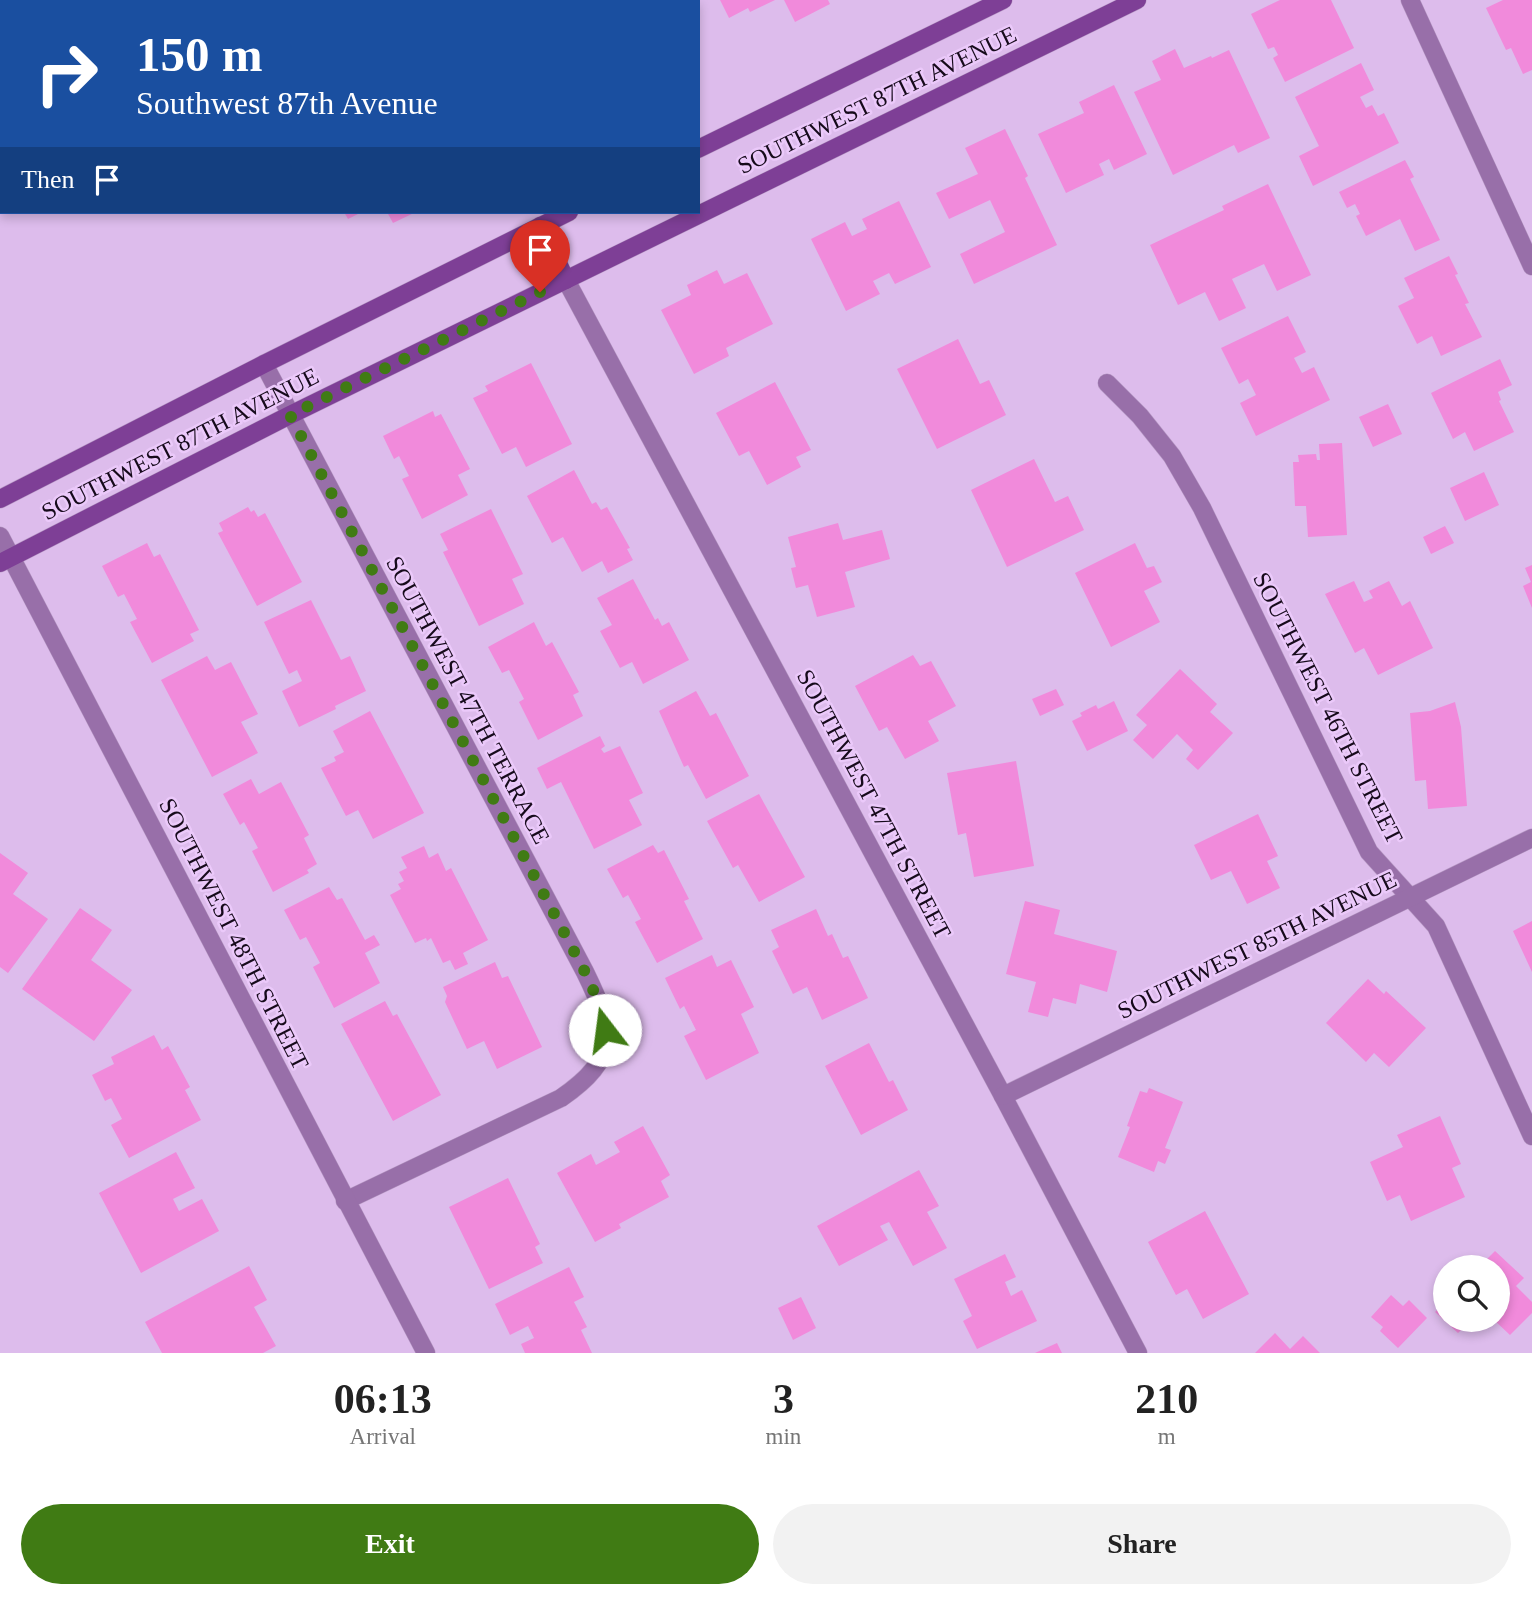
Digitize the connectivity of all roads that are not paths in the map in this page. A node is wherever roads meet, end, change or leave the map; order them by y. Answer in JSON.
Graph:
{"nodes":[{"id":1,"x":1003,"y":0,"type":"edge"},
{"id":2,"x":1137,"y":0,"type":"edge"},
{"id":3,"x":1410,"y":0,"type":"edge"},
{"id":4,"x":700,"y":148,"type":"edge"},
{"id":5,"x":565,"y":214,"type":"edge"},
{"id":6,"x":540,"y":226,"type":"junction"},
{"id":7,"x":1532,"y":266,"type":"edge"},
{"id":8,"x":566,"y":280,"type":"junction"},
{"id":9,"x":264,"y":363,"type":"junction"},
{"id":10,"x":1107,"y":383,"type":"dead end"},
{"id":11,"x":290,"y":415,"type":"junction"},
{"id":12,"x":0,"y":499,"type":"edge"},
{"id":13,"x":0,"y":536,"type":"edge"},
{"id":14,"x":5,"y":560,"type":"edge"},
{"id":15,"x":1532,"y":838,"type":"edge"},
{"id":16,"x":1409,"y":898,"type":"junction"},
{"id":17,"x":1003,"y":1096,"type":"junction"},
{"id":18,"x":1532,"y":1136,"type":"edge"},
{"id":19,"x":345,"y":1201,"type":"junction"},
{"id":20,"x":426,"y":1353,"type":"edge"},
{"id":21,"x":1138,"y":1353,"type":"edge"}],
"edges":[{"from":1,"to":4,"type":"main road","name":"SOUTHWEST 87TH AVENUE"},
{"from":2,"to":8,"type":"main road","name":"SOUTHWEST 87TH AVENUE"},
{"from":3,"to":7,"type":"street"},
{"from":5,"to":6,"type":"main road","name":"SOUTHWEST 87TH AVENUE"},
{"from":6,"to":8,"type":"main road"},
{"from":6,"to":9,"type":"main road","name":"SOUTHWEST 87TH AVENUE"},
{"from":8,"to":11,"type":"main road","name":"SOUTHWEST 87TH AVENUE"},
{"from":8,"to":17,"type":"street","name":"SOUTHWEST 47TH STREET"},
{"from":9,"to":11,"type":"street","name":"SOUTHWEST 47TH TERRACE"},
{"from":9,"to":12,"type":"main road","name":"SOUTHWEST 87TH AVENUE"},
{"from":10,"to":16,"type":"street","name":"SOUTHWEST 46TH STREET"},
{"from":11,"to":14,"type":"main road","name":"SOUTHWEST 87TH AVENUE"},
{"from":11,"to":19,"type":"street","name":"SOUTHWEST 47TH TERRACE"},
{"from":13,"to":14,"type":"street","name":"SOUTHWEST 48TH STREET"},
{"from":14,"to":19,"type":"street","name":"SOUTHWEST 48TH STREET"},
{"from":15,"to":16,"type":"street","name":"SOUTHWEST 85TH AVENUE"},
{"from":16,"to":17,"type":"street","name":"SOUTHWEST 85TH AVENUE"},
{"from":16,"to":18,"type":"street","name":"SOUTHWEST 46TH STREET"},
{"from":17,"to":21,"type":"street","name":"SOUTHWEST 47TH STREET"},
{"from":19,"to":20,"type":"street","name":"SOUTHWEST 48TH STREET"}]}
